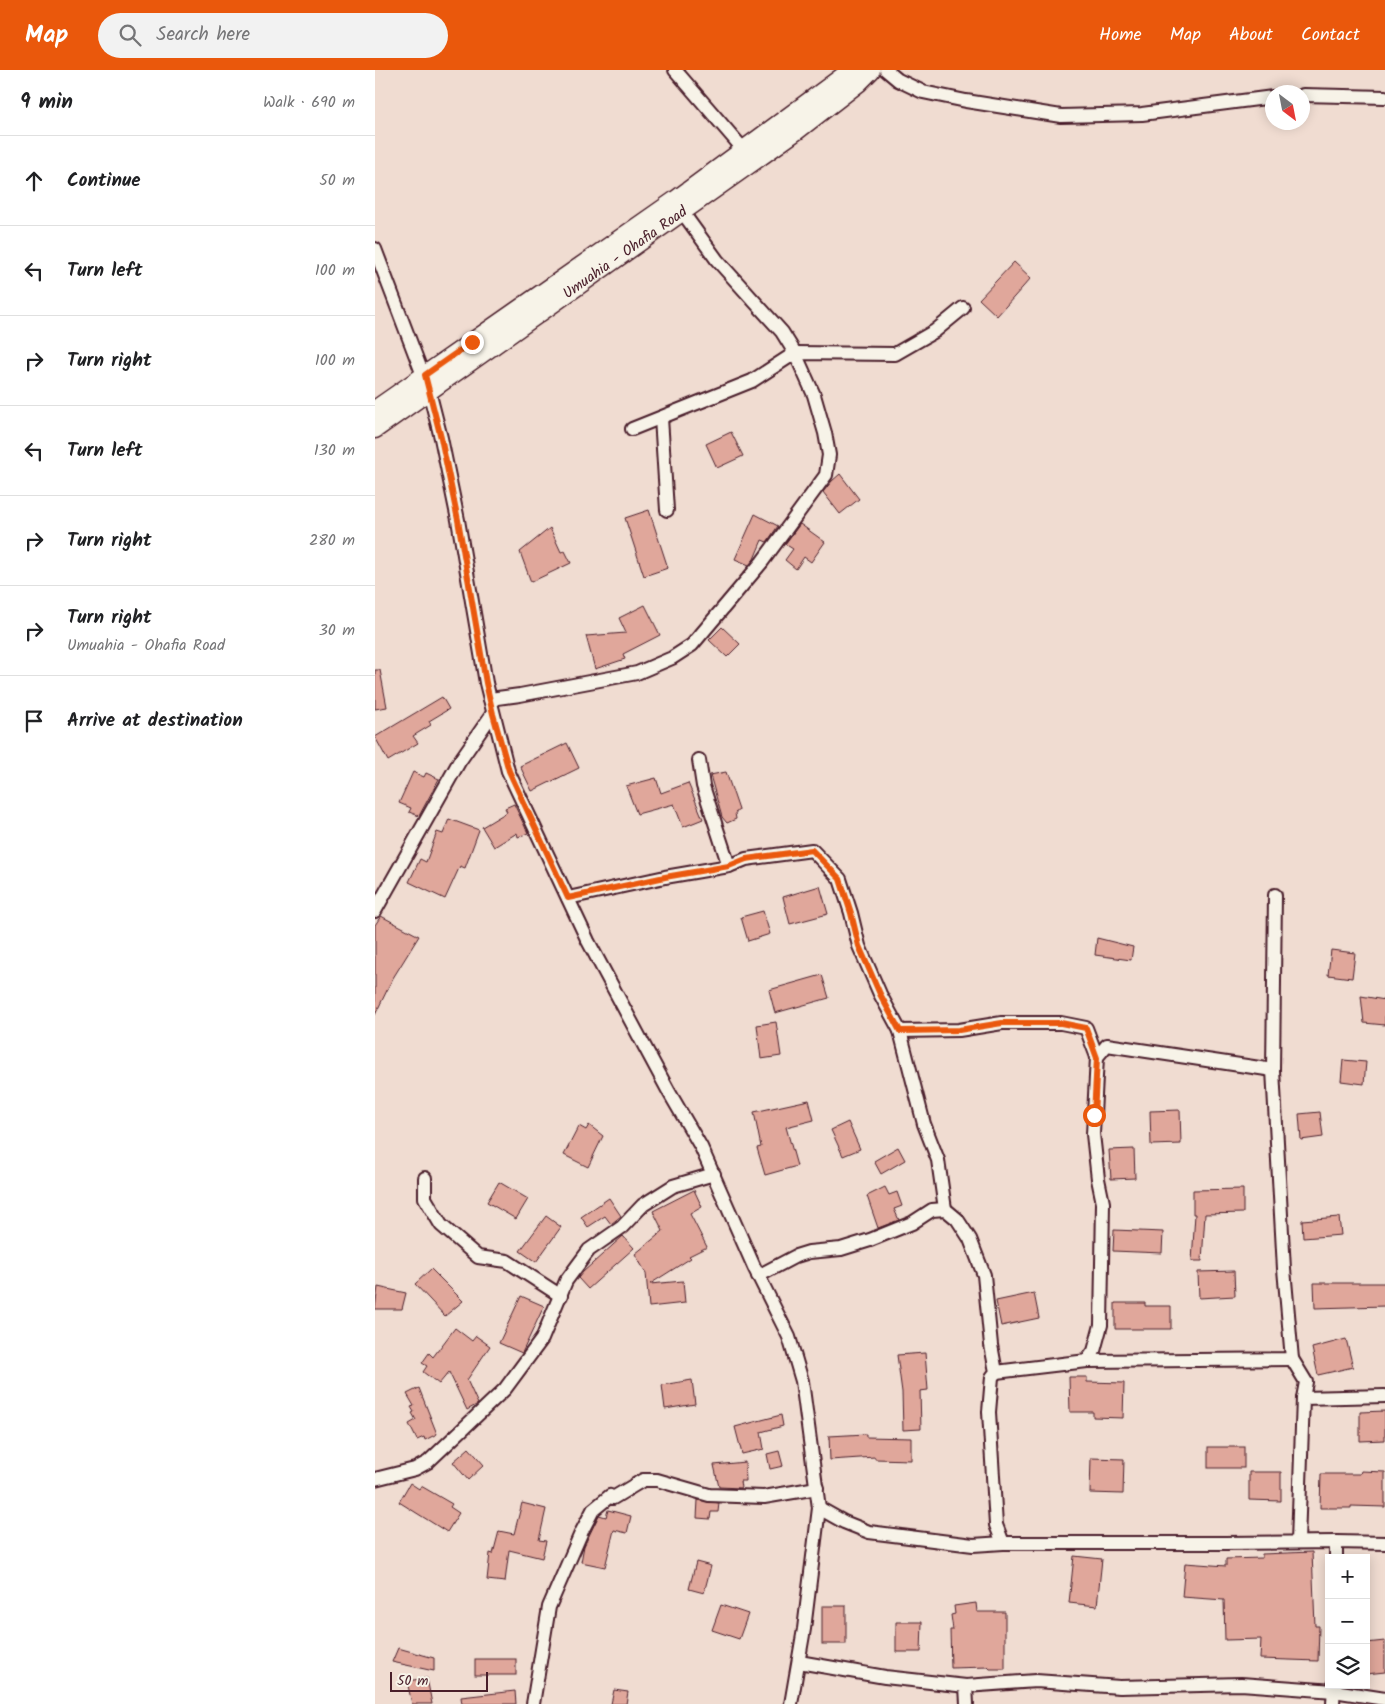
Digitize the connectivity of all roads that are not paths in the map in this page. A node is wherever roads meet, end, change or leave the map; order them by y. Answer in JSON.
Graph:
{"nodes":[{"id":1,"x":675,"y":70,"type":"edge"},
{"id":2,"x":852,"y":70,"type":"edge"},
{"id":3,"x":871,"y":70,"type":"edge"},
{"id":4,"x":886,"y":70,"type":"edge"},
{"id":5,"x":1310,"y":95,"type":"edge"},
{"id":6,"x":1385,"y":97,"type":"edge"},
{"id":7,"x":1265,"y":98,"type":"edge"},
{"id":8,"x":744,"y":150,"type":"junction"},
{"id":9,"x":683,"y":213,"type":"junction"},
{"id":10,"x":376,"y":254,"type":"edge"},
{"id":11,"x":963,"y":308,"type":"dead end"},
{"id":12,"x":795,"y":353,"type":"junction"},
{"id":13,"x":427,"y":383,"type":"junction"},
{"id":14,"x":375,"y":410,"type":"edge"},
{"id":15,"x":661,"y":418,"type":"junction"},
{"id":16,"x":375,"y":429,"type":"edge"},
{"id":17,"x":632,"y":429,"type":"dead end"},
{"id":18,"x":667,"y":510,"type":"dead end"},
{"id":19,"x":490,"y":699,"type":"junction"},
{"id":20,"x":493,"y":714,"type":"junction"},
{"id":21,"x":699,"y":760,"type":"dead end"},
{"id":22,"x":729,"y":866,"type":"junction"},
{"id":23,"x":1275,"y":895,"type":"dead end"},
{"id":24,"x":568,"y":898,"type":"junction"},
{"id":25,"x":375,"y":911,"type":"edge"},
{"id":26,"x":900,"y":1031,"type":"junction"},
{"id":27,"x":1097,"y":1058,"type":"junction"},
{"id":28,"x":1273,"y":1070,"type":"junction"},
{"id":29,"x":714,"y":1174,"type":"junction"},
{"id":30,"x":425,"y":1178,"type":"dead end"},
{"id":31,"x":945,"y":1209,"type":"junction"},
{"id":32,"x":758,"y":1276,"type":"junction"},
{"id":33,"x":561,"y":1296,"type":"junction"},
{"id":34,"x":1292,"y":1359,"type":"junction"},
{"id":35,"x":1087,"y":1361,"type":"junction"},
{"id":36,"x":996,"y":1372,"type":"junction"},
{"id":37,"x":1385,"y":1396,"type":"edge"},
{"id":38,"x":1303,"y":1398,"type":"junction"},
{"id":39,"x":375,"y":1479,"type":"edge"},
{"id":40,"x":817,"y":1488,"type":"junction"},
{"id":41,"x":819,"y":1508,"type":"junction"},
{"id":42,"x":1298,"y":1542,"type":"junction"},
{"id":43,"x":1336,"y":1542,"type":"junction"},
{"id":44,"x":1003,"y":1543,"type":"junction"},
{"id":45,"x":1385,"y":1543,"type":"edge"},
{"id":46,"x":1336,"y":1554,"type":"edge"},
{"id":47,"x":799,"y":1662,"type":"junction"},
{"id":48,"x":966,"y":1686,"type":"junction"},
{"id":49,"x":1325,"y":1688,"type":"edge"},
{"id":50,"x":1334,"y":1689,"type":"edge"},
{"id":51,"x":1339,"y":1689,"type":"edge"},
{"id":52,"x":1385,"y":1699,"type":"edge"},
{"id":53,"x":533,"y":1704,"type":"edge"},
{"id":54,"x":791,"y":1704,"type":"edge"},
{"id":55,"x":967,"y":1704,"type":"edge"},
{"id":56,"x":1333,"y":1704,"type":"edge"}],
"edges":[{"from":1,"to":8,"type":"street"},
{"from":2,"to":8,"type":"main road","name":"Umuahia - Ohafia Road"},
{"from":3,"to":9,"type":"main road","name":"Umuahia - Ohafia Road"},
{"from":4,"to":7,"type":"street"},
{"from":5,"to":6,"type":"street"},
{"from":8,"to":13,"type":"main road","name":"Umuahia - Ohafia Road"},
{"from":9,"to":12,"type":"street"},
{"from":9,"to":13,"type":"main road","name":"Umuahia - Ohafia Road"},
{"from":10,"to":13,"type":"street"},
{"from":11,"to":12,"type":"street"},
{"from":12,"to":15,"type":"street"},
{"from":12,"to":19,"type":"street"},
{"from":13,"to":14,"type":"main road","name":"Umuahia - Ohafia Road"},
{"from":13,"to":16,"type":"main road","name":"Umuahia - Ohafia Road"},
{"from":13,"to":19,"type":"street"},
{"from":15,"to":17,"type":"street"},
{"from":15,"to":18,"type":"street"},
{"from":19,"to":20,"type":"street"},
{"from":20,"to":24,"type":"street"},
{"from":20,"to":25,"type":"street"},
{"from":21,"to":22,"type":"street"},
{"from":22,"to":24,"type":"street"},
{"from":22,"to":26,"type":"street"},
{"from":23,"to":28,"type":"street"},
{"from":24,"to":29,"type":"street"},
{"from":26,"to":27,"type":"street"},
{"from":26,"to":31,"type":"street"},
{"from":27,"to":28,"type":"street"},
{"from":27,"to":35,"type":"street"},
{"from":28,"to":34,"type":"street"},
{"from":29,"to":32,"type":"street"},
{"from":29,"to":33,"type":"street"},
{"from":30,"to":33,"type":"street"},
{"from":31,"to":32,"type":"street"},
{"from":31,"to":36,"type":"street"},
{"from":32,"to":40,"type":"street"},
{"from":33,"to":39,"type":"street"},
{"from":34,"to":35,"type":"street"},
{"from":34,"to":38,"type":"street"},
{"from":35,"to":36,"type":"street"},
{"from":36,"to":44,"type":"street"},
{"from":37,"to":38,"type":"street"},
{"from":38,"to":42,"type":"street"},
{"from":40,"to":41,"type":"street"},
{"from":40,"to":53,"type":"street"},
{"from":41,"to":44,"type":"street"},
{"from":41,"to":47,"type":"street"},
{"from":42,"to":43,"type":"street"},
{"from":42,"to":44,"type":"street"},
{"from":43,"to":45,"type":"street"},
{"from":43,"to":46,"type":"street"},
{"from":47,"to":48,"type":"street"},
{"from":47,"to":54,"type":"street"},
{"from":48,"to":49,"type":"street"},
{"from":48,"to":55,"type":"street"},
{"from":50,"to":56,"type":"street"},
{"from":51,"to":52,"type":"street"}]}
